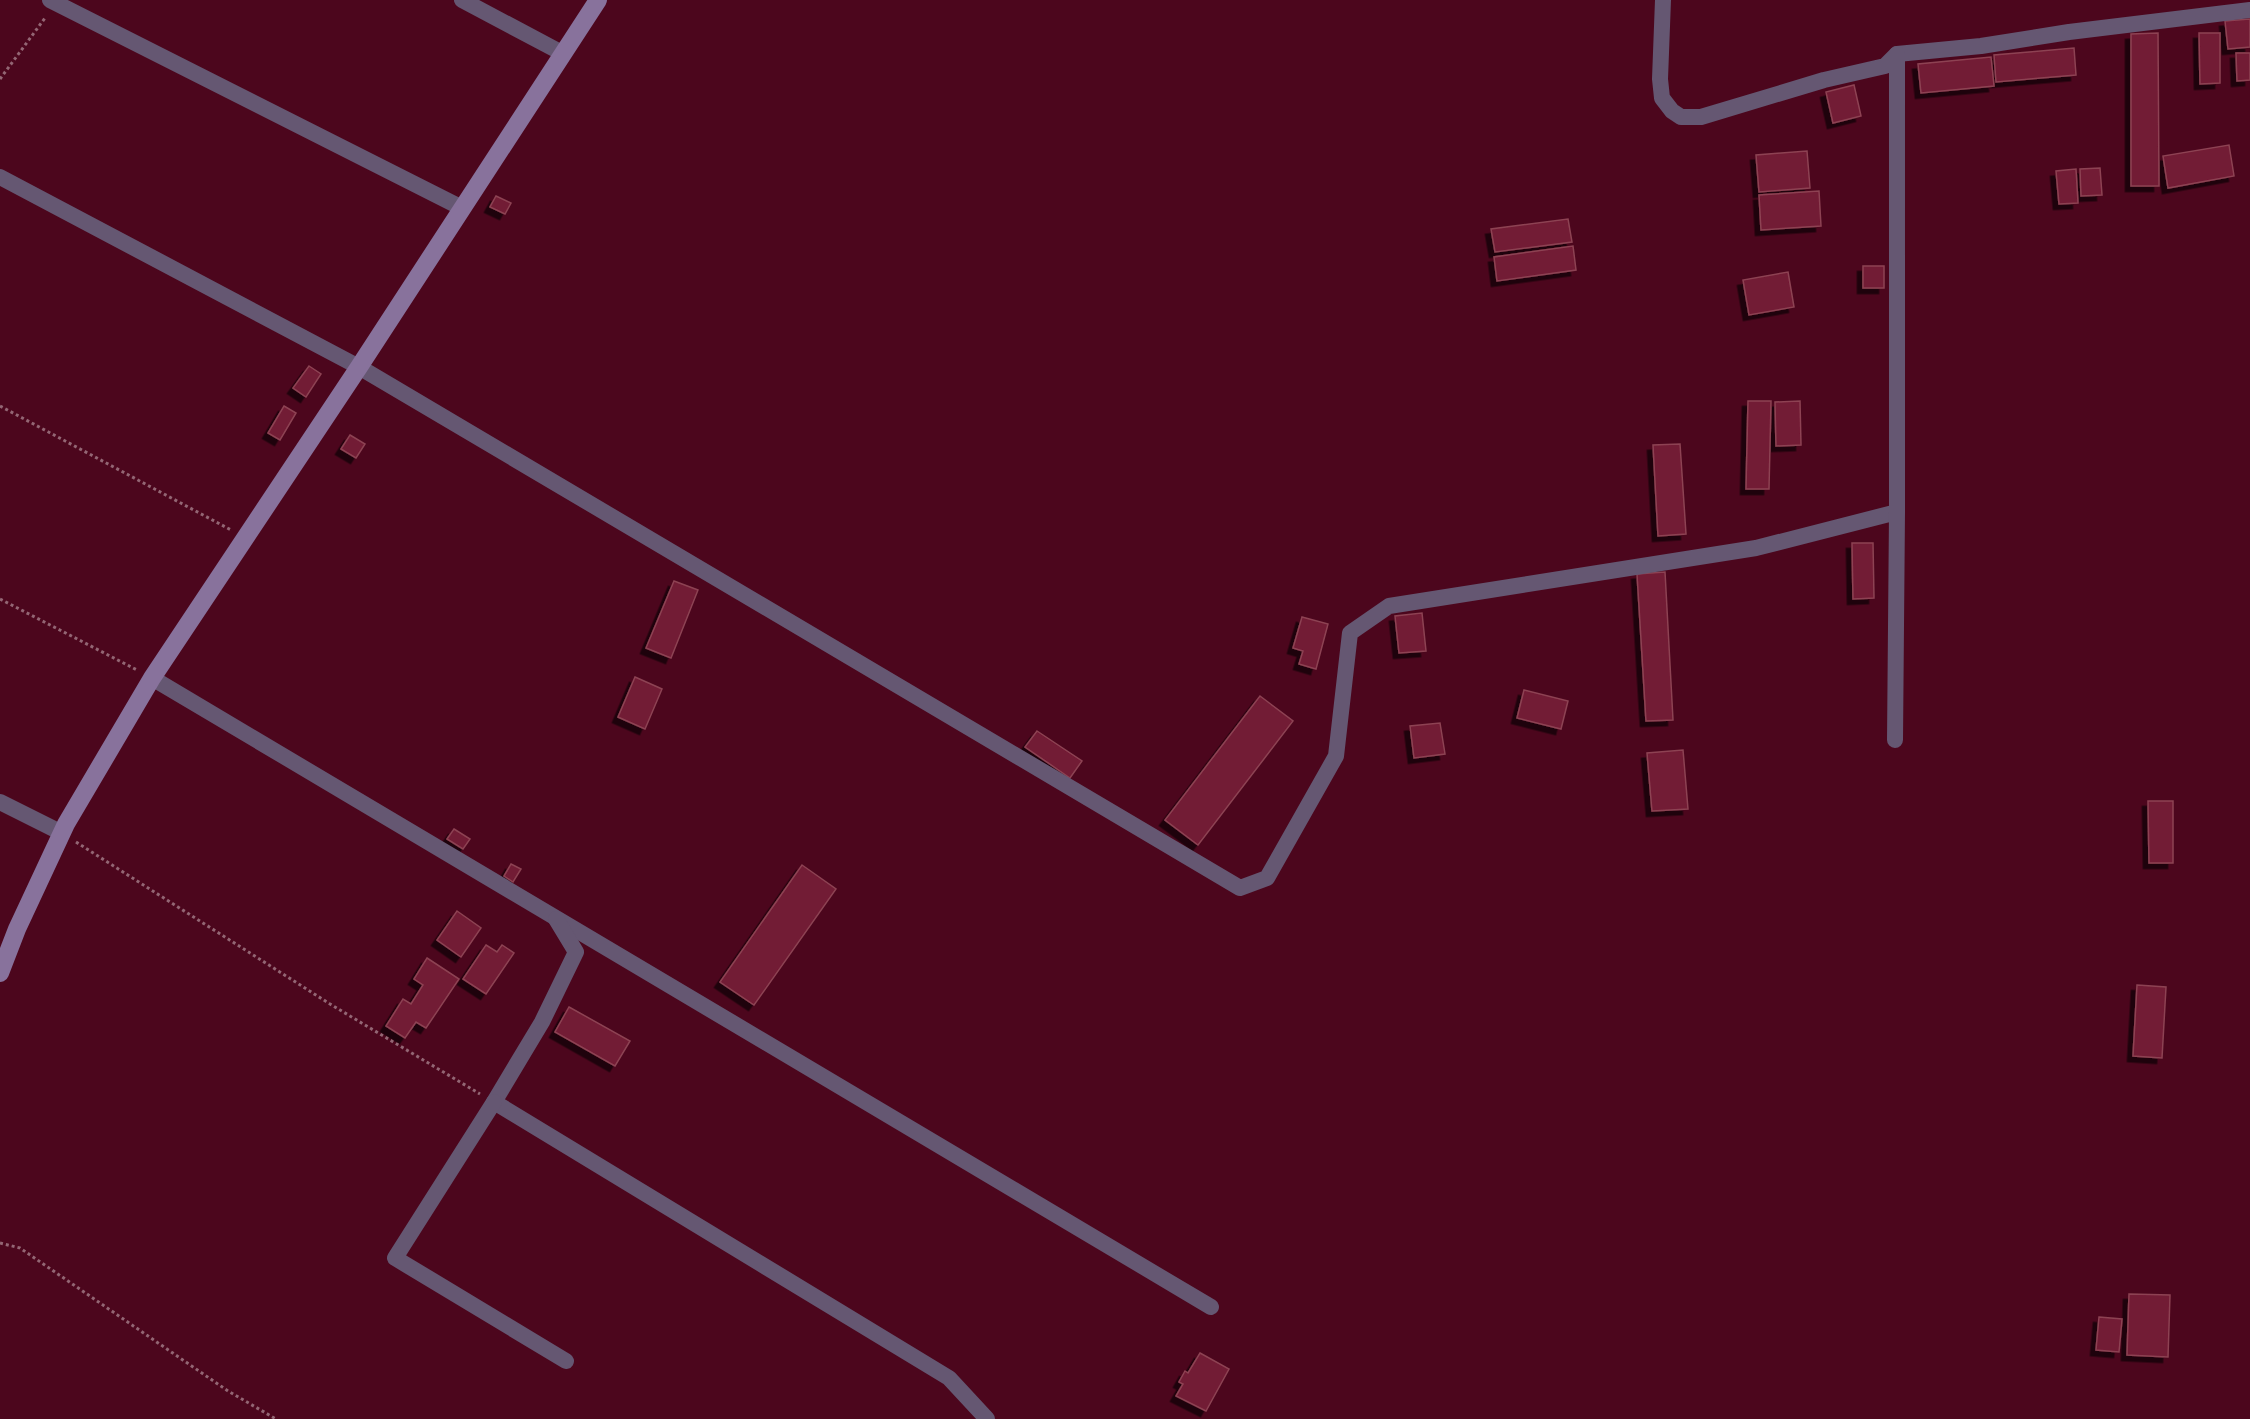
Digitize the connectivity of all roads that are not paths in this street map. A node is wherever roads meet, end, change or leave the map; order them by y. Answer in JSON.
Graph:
{"nodes":[{"id":1,"x":462,"y":0,"type":"edge"},
{"id":2,"x":598,"y":0,"type":"edge"},
{"id":3,"x":1663,"y":0,"type":"edge"},
{"id":4,"x":53,"y":2,"type":"edge"},
{"id":5,"x":2250,"y":10,"type":"edge"},
{"id":6,"x":562,"y":53,"type":"junction"},
{"id":7,"x":1897,"y":54,"type":"junction"},
{"id":8,"x":0,"y":177,"type":"edge"},
{"id":9,"x":462,"y":208,"type":"junction"},
{"id":10,"x":358,"y":368,"type":"junction"},
{"id":11,"x":1897,"y":512,"type":"junction"},
{"id":12,"x":153,"y":678,"type":"junction"},
{"id":13,"x":1895,"y":740,"type":"dead end"},
{"id":14,"x":0,"y":802,"type":"edge"},
{"id":15,"x":62,"y":833,"type":"junction"},
{"id":16,"x":556,"y":918,"type":"junction"},
{"id":17,"x":0,"y":973,"type":"edge"},
{"id":18,"x":494,"y":1102,"type":"junction"},
{"id":19,"x":1211,"y":1307,"type":"dead end"},
{"id":20,"x":566,"y":1361,"type":"dead end"},
{"id":21,"x":987,"y":1419,"type":"edge"}],
"edges":[{"from":1,"to":6,"type":"street"},
{"from":2,"to":6,"type":"street"},
{"from":3,"to":7,"type":"street"},
{"from":4,"to":9,"type":"street"},
{"from":5,"to":7,"type":"street"},
{"from":6,"to":9,"type":"street"},
{"from":7,"to":11,"type":"street"},
{"from":8,"to":10,"type":"street"},
{"from":9,"to":10,"type":"street"},
{"from":10,"to":11,"type":"street"},
{"from":10,"to":12,"type":"street"},
{"from":11,"to":13,"type":"street"},
{"from":12,"to":15,"type":"street"},
{"from":12,"to":16,"type":"street"},
{"from":14,"to":15,"type":"street"},
{"from":15,"to":17,"type":"street"},
{"from":16,"to":18,"type":"street"},
{"from":16,"to":19,"type":"street"},
{"from":18,"to":20,"type":"street"},
{"from":18,"to":21,"type":"street"}]}
